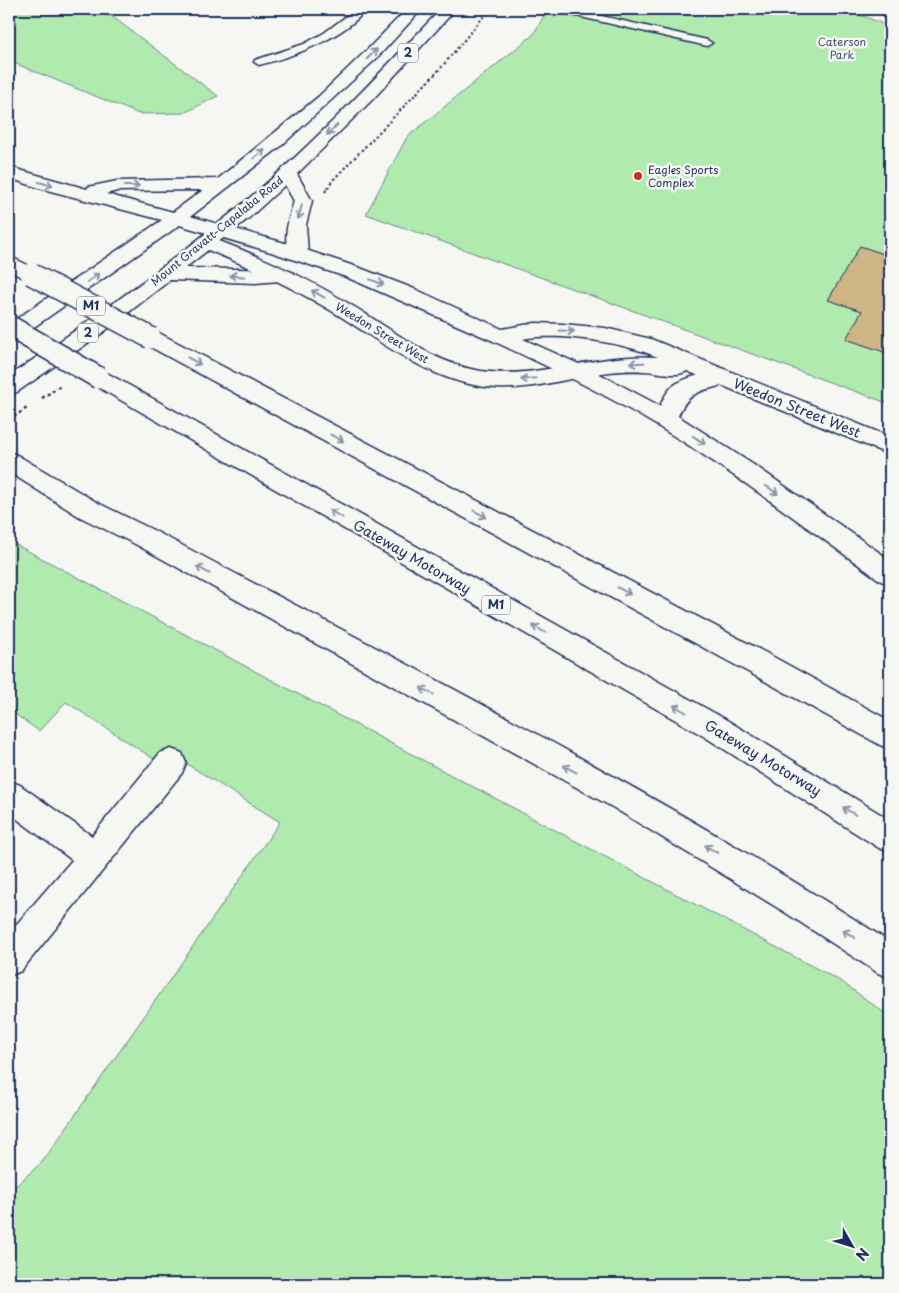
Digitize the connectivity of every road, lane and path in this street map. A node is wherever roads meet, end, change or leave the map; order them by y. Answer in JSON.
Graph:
{"nodes":[{"id":1,"x":362,"y":9,"type":"edge"},
{"id":2,"x":415,"y":9,"type":"edge"},
{"id":3,"x":449,"y":9,"type":"edge"},
{"id":4,"x":490,"y":9,"type":"edge"},
{"id":5,"x":559,"y":9,"type":"edge"},
{"id":6,"x":707,"y":43,"type":"dead end"},
{"id":7,"x":259,"y":62,"type":"dead end"},
{"id":8,"x":9,"y":172,"type":"edge"},
{"id":9,"x":288,"y":173,"type":"junction"},
{"id":10,"x":221,"y":184,"type":"junction"},
{"id":11,"x":84,"y":194,"type":"junction"},
{"id":12,"x":323,"y":195,"type":"dead end"},
{"id":13,"x":170,"y":222,"type":"junction"},
{"id":14,"x":213,"y":236,"type":"junction"},
{"id":15,"x":298,"y":254,"type":"junction"},
{"id":16,"x":9,"y":262,"type":"edge"},
{"id":17,"x":165,"y":274,"type":"junction"},
{"id":18,"x":285,"y":276,"type":"junction"},
{"id":19,"x":9,"y":326,"type":"edge"},
{"id":20,"x":9,"y":334,"type":"edge"},
{"id":21,"x":501,"y":336,"type":"junction"},
{"id":22,"x":576,"y":371,"type":"junction"},
{"id":23,"x":713,"y":374,"type":"junction"},
{"id":24,"x":9,"y":387,"type":"edge"},
{"id":25,"x":665,"y":419,"type":"junction"},
{"id":26,"x":890,"y":446,"type":"edge"},
{"id":27,"x":9,"y":461,"type":"edge"},
{"id":28,"x":43,"y":483,"type":"junction"},
{"id":29,"x":9,"y":487,"type":"edge"},
{"id":30,"x":890,"y":574,"type":"edge"},
{"id":31,"x":890,"y":736,"type":"edge"},
{"id":32,"x":171,"y":763,"type":"dead end"},
{"id":33,"x":9,"y":795,"type":"edge"},
{"id":34,"x":890,"y":837,"type":"edge"},
{"id":35,"x":95,"y":857,"type":"junction"},
{"id":36,"x":9,"y":959,"type":"edge"},
{"id":37,"x":890,"y":961,"type":"edge"}],
"edges":[{"from":1,"to":7,"type":"lane"},
{"from":10,"to":2,"type":"main road","number":"2","one_way":true},
{"from":3,"to":9,"type":"main road","name":"Mount Gravatt-Capalaba Road","number":"2","one_way":true},
{"from":4,"to":12,"type":"path"},
{"from":5,"to":6,"type":"lane"},
{"from":8,"to":11,"type":"main road","name":"Weedon Street West","one_way":true},
{"from":9,"to":14,"type":"main road","name":"Mount Gravatt-Capalaba Road","number":"2"},
{"from":9,"to":15,"type":"main road","one_way":true},
{"from":11,"to":10,"type":"main road","one_way":true},
{"from":10,"to":13,"type":"main road","number":"2"},
{"from":11,"to":13,"type":"main road","name":"Weedon Street West"},
{"from":13,"to":14,"type":"main road","name":"Weedon Street West"},
{"from":20,"to":13,"type":"main road","number":"2","one_way":true},
{"from":14,"to":15,"type":"main road","name":"Weedon Street West"},
{"from":14,"to":17,"type":"main road","name":"Mount Gravatt-Capalaba Road","number":"2"},
{"from":14,"to":18,"type":"main road","name":"Weedon Street West"},
{"from":15,"to":21,"type":"main road","name":"Weedon Street West","one_way":true},
{"from":16,"to":31,"type":"main road","number":"M1","one_way":true,"bridge":true},
{"from":18,"to":17,"type":"main road","one_way":true},
{"from":17,"to":24,"type":"main road","name":"Mount Gravatt-Capalaba Road","number":"2"},
{"from":22,"to":18,"type":"main road","name":"Weedon Street West","one_way":true},
{"from":34,"to":19,"type":"main road","name":"Gateway Motorway","number":"M1","one_way":true,"bridge":true},
{"from":21,"to":22,"type":"main road"},
{"from":21,"to":23,"type":"main road","name":"Weedon Street West","one_way":true},
{"from":23,"to":22,"type":"main road","name":"Weedon Street West","one_way":true},
{"from":22,"to":25,"type":"main road"},
{"from":23,"to":25,"type":"main road"},
{"from":23,"to":26,"type":"main road","name":"Weedon Street West"},
{"from":25,"to":30,"type":"main road","one_way":true},
{"from":27,"to":28,"type":"main road"},
{"from":28,"to":29,"type":"main road"},
{"from":37,"to":28,"type":"main road","one_way":true},
{"from":32,"to":35,"type":"main road"},
{"from":33,"to":35,"type":"main road"},
{"from":35,"to":36,"type":"main road"}]}
